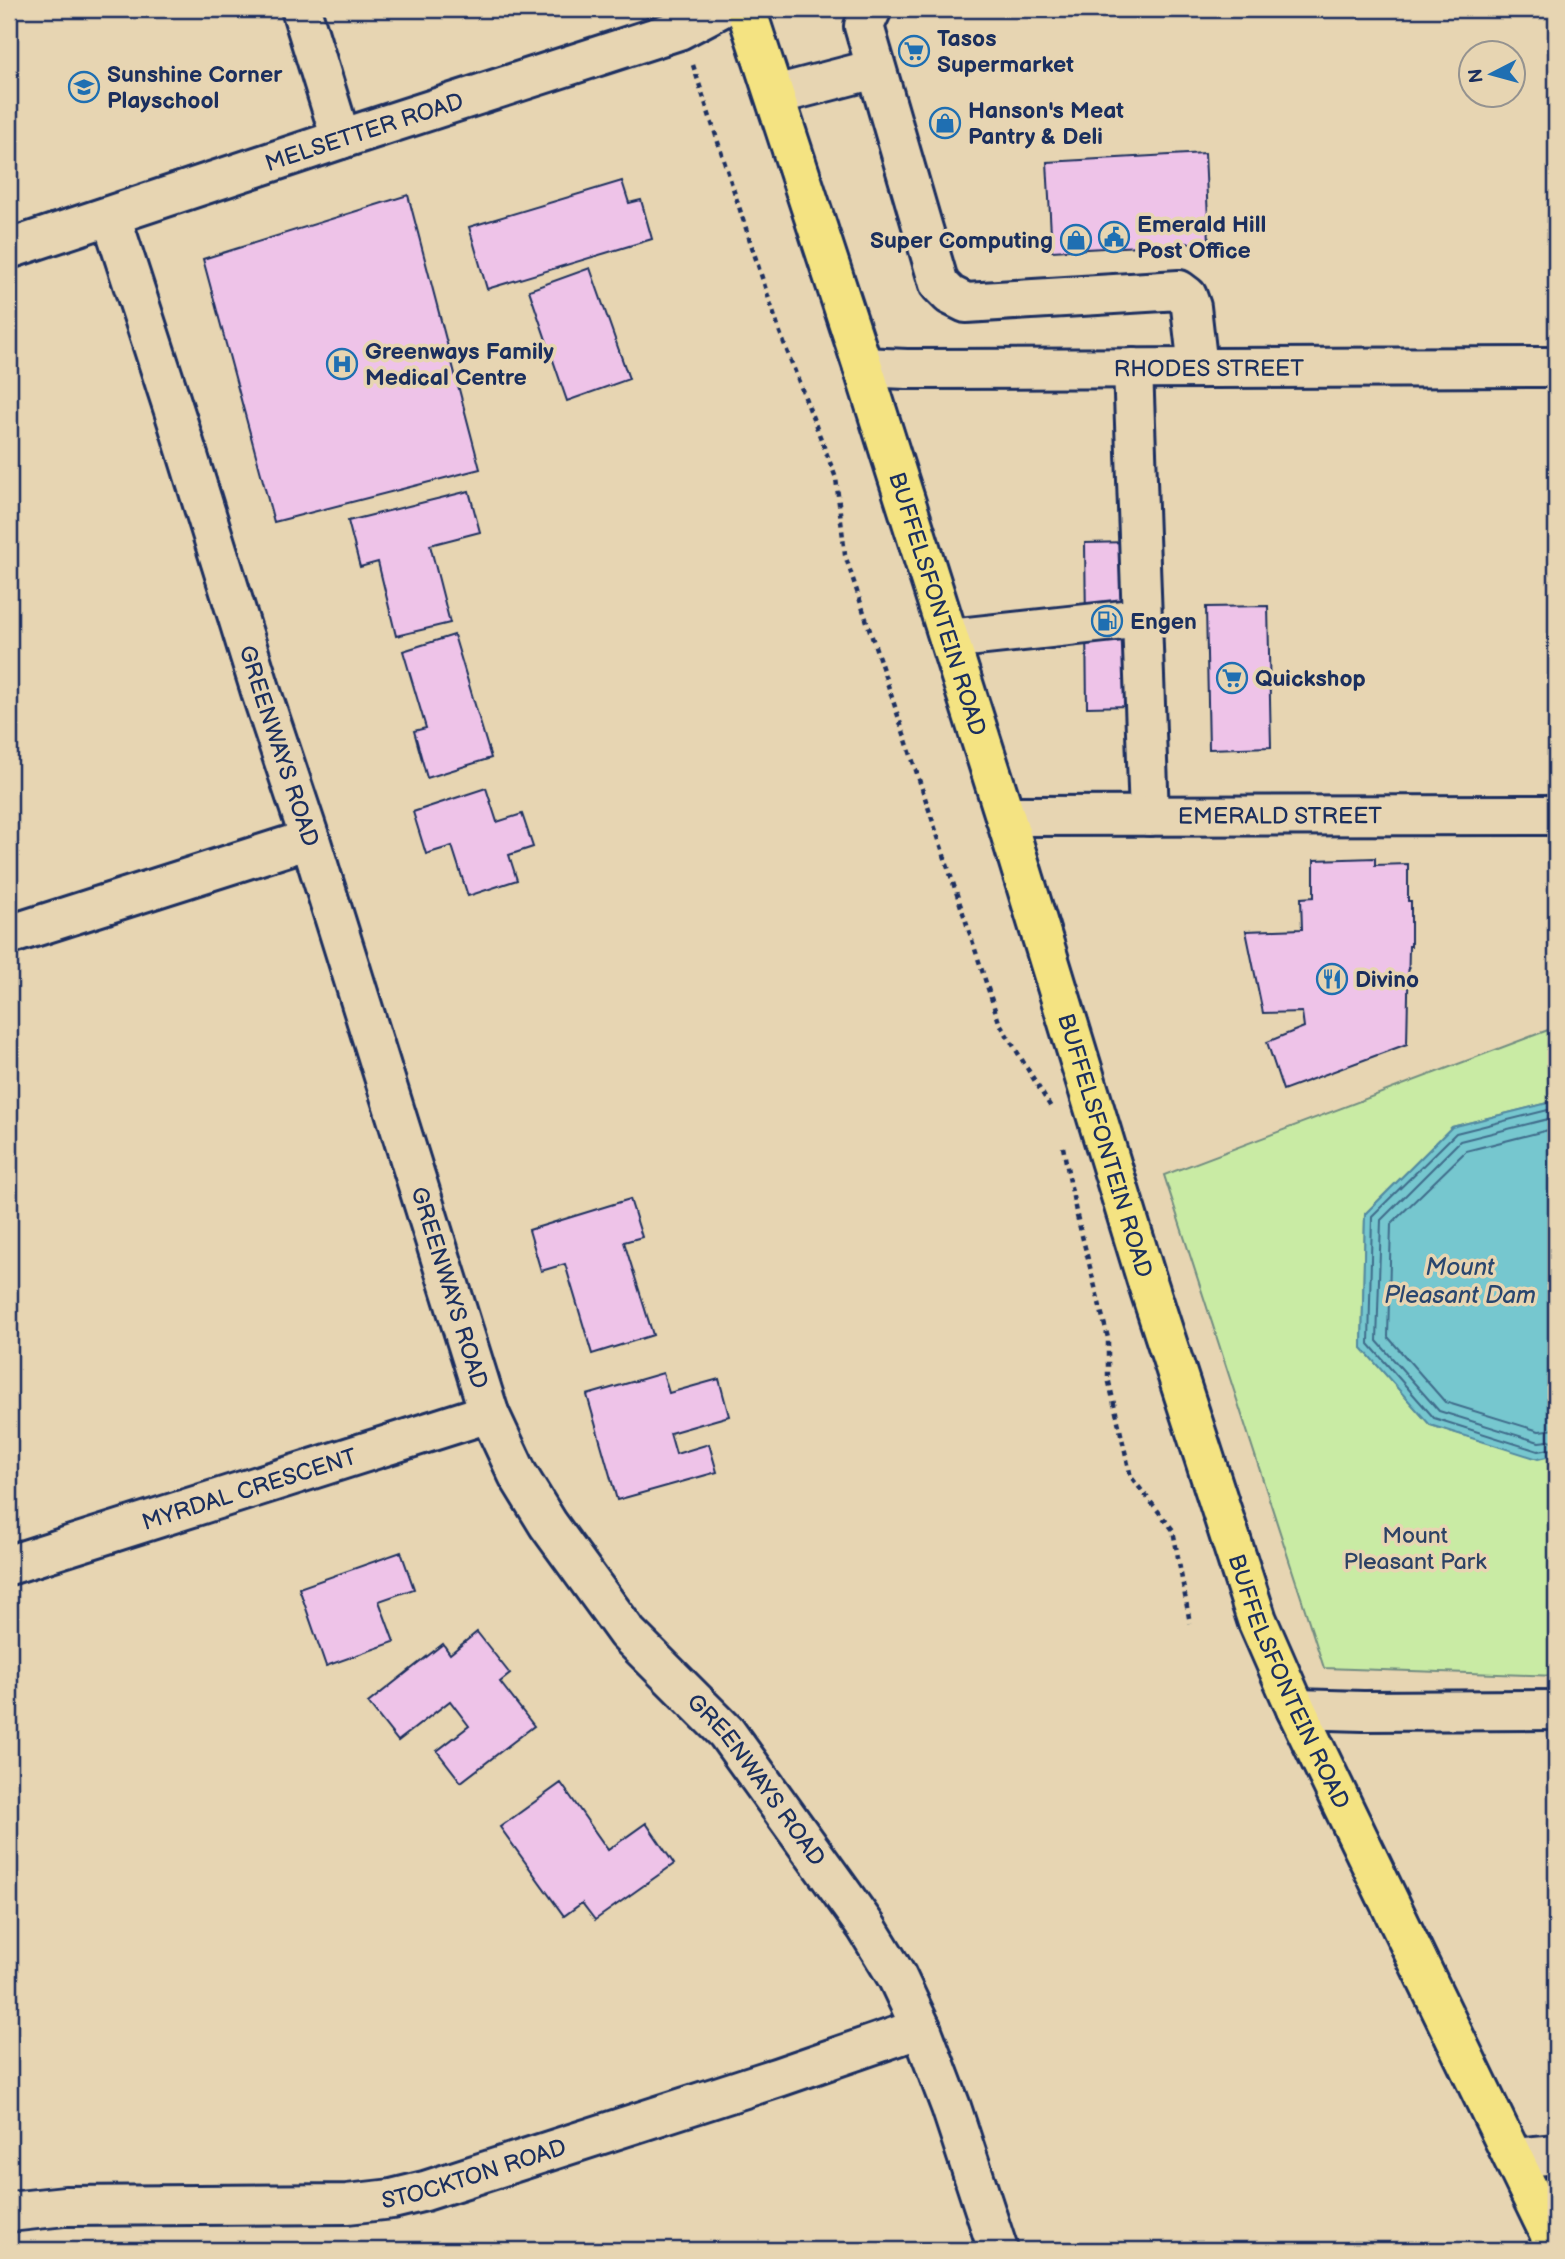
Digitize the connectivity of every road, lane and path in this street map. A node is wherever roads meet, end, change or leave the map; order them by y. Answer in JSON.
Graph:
{"nodes":[{"id":1,"x":301,"y":9,"type":"edge"},
{"id":2,"x":719,"y":9,"type":"edge"},
{"id":3,"x":746,"y":9,"type":"edge"},
{"id":4,"x":872,"y":9,"type":"edge"},
{"id":5,"x":679,"y":30,"type":"junction"},
{"id":6,"x":875,"y":69,"type":"junction"},
{"id":7,"x":775,"y":95,"type":"junction"},
{"id":8,"x":341,"y":139,"type":"junction"},
{"id":9,"x":111,"y":216,"type":"junction"},
{"id":10,"x":9,"y":249,"type":"edge"},
{"id":11,"x":863,"y":367,"type":"junction"},
{"id":12,"x":1556,"y":367,"type":"edge"},
{"id":13,"x":1133,"y":368,"type":"junction"},
{"id":14,"x":1198,"y":368,"type":"junction"},
{"id":15,"x":1142,"y":618,"type":"junction"},
{"id":16,"x":949,"y":639,"type":"junction"},
{"id":17,"x":1556,"y":815,"type":"edge"},
{"id":18,"x":1005,"y":816,"type":"junction"},
{"id":19,"x":1149,"y":816,"type":"junction"},
{"id":20,"x":310,"y":839,"type":"junction"},
{"id":21,"x":9,"y":935,"type":"edge"},
{"id":22,"x":1057,"y":1117,"type":"dead end"},
{"id":23,"x":1062,"y":1144,"type":"dead end"},
{"id":24,"x":489,"y":1413,"type":"junction"},
{"id":25,"x":9,"y":1565,"type":"edge"},
{"id":26,"x":1190,"y":1623,"type":"dead end"},
{"id":27,"x":1296,"y":1709,"type":"junction"},
{"id":28,"x":1556,"y":1710,"type":"edge"},
{"id":29,"x":921,"y":2028,"type":"junction"},
{"id":30,"x":1556,"y":2154,"type":"edge"},
{"id":31,"x":1514,"y":2158,"type":"junction"},
{"id":32,"x":9,"y":2212,"type":"edge"},
{"id":33,"x":1556,"y":2247,"type":"edge"},
{"id":34,"x":998,"y":2250,"type":"edge"}],
"edges":[{"from":1,"to":8,"type":"street"},
{"from":2,"to":5,"type":"street","name":"MELSETTER ROAD"},
{"from":3,"to":7,"type":"main road","name":"BUFFELSFONTEIN ROAD"},
{"from":4,"to":6,"type":"street"},
{"from":5,"to":8,"type":"street","name":"MELSETTER ROAD"},
{"from":5,"to":22,"type":"path"},
{"from":6,"to":7,"type":"street"},
{"from":6,"to":14,"type":"street"},
{"from":7,"to":11,"type":"main road","name":"BUFFELSFONTEIN ROAD"},
{"from":8,"to":9,"type":"street","name":"MELSETTER ROAD"},
{"from":9,"to":10,"type":"street","name":"MELSETTER ROAD"},
{"from":9,"to":20,"type":"street","name":"GREENWAYS ROAD"},
{"from":11,"to":13,"type":"street","name":"RHODES STREET"},
{"from":11,"to":16,"type":"main road","name":"BUFFELSFONTEIN ROAD"},
{"from":12,"to":14,"type":"street","name":"RHODES STREET"},
{"from":13,"to":14,"type":"street","name":"RHODES STREET"},
{"from":13,"to":15,"type":"street"},
{"from":15,"to":16,"type":"street"},
{"from":15,"to":19,"type":"street"},
{"from":16,"to":18,"type":"main road","name":"BUFFELSFONTEIN ROAD"},
{"from":17,"to":19,"type":"street","name":"EMERALD STREET"},
{"from":18,"to":19,"type":"street","name":"EMERALD STREET"},
{"from":18,"to":27,"type":"main road","name":"BUFFELSFONTEIN ROAD"},
{"from":20,"to":21,"type":"street"},
{"from":20,"to":24,"type":"street","name":"GREENWAYS ROAD"},
{"from":23,"to":26,"type":"path"},
{"from":24,"to":25,"type":"street","name":"MYRDAL CRESCENT"},
{"from":24,"to":29,"type":"street","name":"GREENWAYS ROAD"},
{"from":27,"to":28,"type":"street"},
{"from":27,"to":31,"type":"main road","name":"BUFFELSFONTEIN ROAD"},
{"from":29,"to":32,"type":"street","name":"STOCKTON ROAD"},
{"from":29,"to":34,"type":"street","name":"GREENWAYS ROAD"},
{"from":30,"to":31,"type":"street"},
{"from":31,"to":33,"type":"main road","name":"BUFFELSFONTEIN ROAD"}]}
